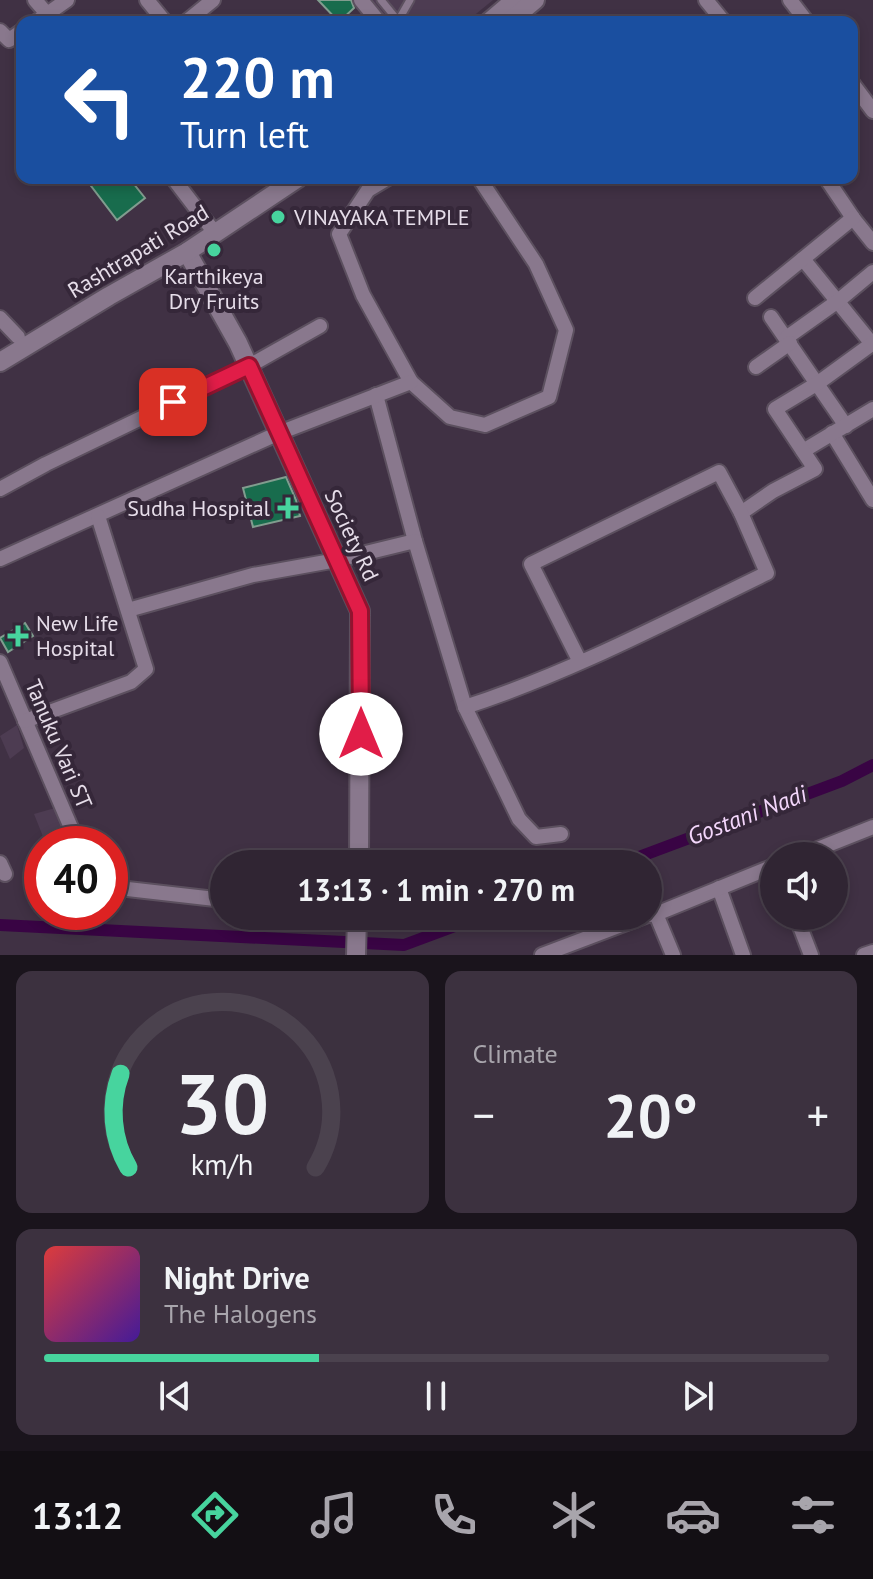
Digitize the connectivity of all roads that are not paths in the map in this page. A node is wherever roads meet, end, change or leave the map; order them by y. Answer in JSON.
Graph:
{"nodes":[{"id":1,"x":67,"y":0,"type":"edge"},
{"id":2,"x":147,"y":0,"type":"edge"},
{"id":3,"x":213,"y":0,"type":"edge"},
{"id":4,"x":361,"y":0,"type":"edge"},
{"id":5,"x":381,"y":0,"type":"edge"},
{"id":6,"x":515,"y":0,"type":"edge"},
{"id":7,"x":535,"y":0,"type":"edge"},
{"id":8,"x":790,"y":0,"type":"edge"},
{"id":9,"x":49,"y":16,"type":"edge"},
{"id":10,"x":160,"y":16,"type":"edge"},
{"id":11,"x":193,"y":16,"type":"edge"},
{"id":12,"x":374,"y":16,"type":"edge"},
{"id":13,"x":394,"y":16,"type":"edge"},
{"id":14,"x":496,"y":16,"type":"edge"},
{"id":15,"x":516,"y":16,"type":"edge"},
{"id":16,"x":802,"y":16,"type":"edge"},
{"id":17,"x":178,"y":184,"type":"edge"},
{"id":18,"x":267,"y":184,"type":"edge"},
{"id":19,"x":288,"y":184,"type":"edge"},
{"id":20,"x":378,"y":184,"type":"edge"},
{"id":21,"x":483,"y":184,"type":"edge"},
{"id":22,"x":830,"y":184,"type":"edge"},
{"id":23,"x":853,"y":218,"type":"junction"},
{"id":24,"x":211,"y":228,"type":"junction"},
{"id":25,"x":873,"y":243,"type":"edge"},
{"id":26,"x":187,"y":252,"type":"junction"},
{"id":27,"x":803,"y":259,"type":"junction"},
{"id":28,"x":873,"y":272,"type":"edge"},
{"id":29,"x":755,"y":298,"type":"dead end"},
{"id":30,"x":838,"y":301,"type":"junction"},
{"id":31,"x":771,"y":317,"type":"dead end"},
{"id":32,"x":0,"y":318,"type":"edge"},
{"id":33,"x":320,"y":326,"type":"dead end"},
{"id":34,"x":18,"y":337,"type":"junction"},
{"id":35,"x":788,"y":340,"type":"junction"},
{"id":36,"x":873,"y":344,"type":"edge"},
{"id":37,"x":0,"y":348,"type":"edge"},
{"id":38,"x":0,"y":362,"type":"edge"},
{"id":39,"x":249,"y":366,"type":"junction"},
{"id":40,"x":756,"y":367,"type":"dead end"},
{"id":41,"x":411,"y":382,"type":"junction"},
{"id":42,"x":818,"y":383,"type":"junction"},
{"id":43,"x":376,"y":395,"type":"junction"},
{"id":44,"x":873,"y":409,"type":"edge"},
{"id":45,"x":846,"y":426,"type":"junction"},
{"id":46,"x":279,"y":433,"type":"junction"},
{"id":47,"x":832,"y":433,"type":"junction"},
{"id":48,"x":803,"y":451,"type":"junction"},
{"id":49,"x":0,"y":489,"type":"edge"},
{"id":50,"x":873,"y":500,"type":"edge"},
{"id":51,"x":741,"y":513,"type":"junction"},
{"id":52,"x":98,"y":516,"type":"junction"},
{"id":53,"x":415,"y":541,"type":"junction"},
{"id":54,"x":0,"y":559,"type":"edge"},
{"id":55,"x":337,"y":560,"type":"junction"},
{"id":56,"x":128,"y":610,"type":"junction"},
{"id":57,"x":0,"y":662,"type":"edge"},
{"id":58,"x":580,"y":662,"type":"junction"},
{"id":59,"x":4,"y":685,"type":"edge"},
{"id":60,"x":465,"y":707,"type":"junction"},
{"id":61,"x":25,"y":721,"type":"junction"},
{"id":62,"x":70,"y":826,"type":"edge"},
{"id":63,"x":873,"y":827,"type":"edge"},
{"id":64,"x":561,"y":834,"type":"dead end"},
{"id":65,"x":835,"y":842,"type":"edge"},
{"id":66,"x":359,"y":850,"type":"edge"},
{"id":67,"x":760,"y":872,"type":"edge"},
{"id":68,"x":719,"y":888,"type":"junction"},
{"id":69,"x":128,"y":889,"type":"edge"},
{"id":70,"x":210,"y":898,"type":"edge"},
{"id":71,"x":662,"y":910,"type":"edge"},
{"id":72,"x":357,"y":930,"type":"edge"},
{"id":73,"x":610,"y":930,"type":"edge"},
{"id":74,"x":659,"y":930,"type":"edge"},
{"id":75,"x":801,"y":930,"type":"edge"},
{"id":76,"x":873,"y":952,"type":"edge"},
{"id":77,"x":356,"y":955,"type":"edge"},
{"id":78,"x":542,"y":955,"type":"edge"},
{"id":79,"x":673,"y":955,"type":"edge"},
{"id":80,"x":743,"y":955,"type":"edge"},
{"id":81,"x":811,"y":955,"type":"edge"},
{"id":82,"x":864,"y":955,"type":"edge"}],
"edges":[{"from":1,"to":9,"type":"street"},
{"from":2,"to":10,"type":"street"},
{"from":3,"to":11,"type":"street"},
{"from":4,"to":12,"type":"street"},
{"from":5,"to":13,"type":"lane"},
{"from":6,"to":14,"type":"street"},
{"from":7,"to":15,"type":"street"},
{"from":8,"to":16,"type":"street"},
{"from":17,"to":24,"type":"street"},
{"from":18,"to":24,"type":"street","name":"Rashtrapati Road"},
{"from":19,"to":24,"type":"street","name":"Rashtrapati Road"},
{"from":20,"to":41,"type":"street"},
{"from":21,"to":41,"type":"street"},
{"from":22,"to":23,"type":"street"},
{"from":23,"to":25,"type":"street"},
{"from":23,"to":27,"type":"street"},
{"from":24,"to":26,"type":"street","name":"Rashtrapati Road"},
{"from":24,"to":34,"type":"street","name":"Rashtrapati Road"},
{"from":26,"to":38,"type":"street","name":"Rashtrapati Road"},
{"from":26,"to":39,"type":"street","name":"Society Rd"},
{"from":27,"to":29,"type":"street"},
{"from":27,"to":30,"type":"street"},
{"from":28,"to":30,"type":"street"},
{"from":30,"to":35,"type":"street"},
{"from":30,"to":36,"type":"street"},
{"from":31,"to":35,"type":"street"},
{"from":32,"to":34,"type":"street"},
{"from":33,"to":39,"type":"street"},
{"from":34,"to":37,"type":"street","name":"Rashtrapati Road"},
{"from":35,"to":40,"type":"street"},
{"from":35,"to":42,"type":"street"},
{"from":36,"to":42,"type":"street"},
{"from":39,"to":46,"type":"street","name":"Society Rd"},
{"from":39,"to":49,"type":"street"},
{"from":41,"to":43,"type":"street"},
{"from":42,"to":45,"type":"street"},
{"from":42,"to":48,"type":"street"},
{"from":43,"to":46,"type":"street"},
{"from":43,"to":53,"type":"street"},
{"from":44,"to":45,"type":"street"},
{"from":45,"to":47,"type":"street"},
{"from":46,"to":52,"type":"street"},
{"from":46,"to":55,"type":"street","name":"Society Rd"},
{"from":47,"to":48,"type":"street"},
{"from":47,"to":50,"type":"street"},
{"from":48,"to":51,"type":"street"},
{"from":51,"to":58,"type":"street"},
{"from":51,"to":58,"type":"street"},
{"from":52,"to":54,"type":"street"},
{"from":52,"to":56,"type":"street"},
{"from":53,"to":55,"type":"street"},
{"from":53,"to":60,"type":"street"},
{"from":55,"to":56,"type":"street"},
{"from":55,"to":66,"type":"street","name":"Society Rd"},
{"from":56,"to":61,"type":"street"},
{"from":57,"to":59,"type":"street","name":"Tanuku Vari ST"},
{"from":58,"to":60,"type":"street"},
{"from":59,"to":61,"type":"street","name":"Tanuku Vari ST"},
{"from":60,"to":64,"type":"street"},
{"from":61,"to":62,"type":"street","name":"Tanuku Vari ST"},
{"from":63,"to":65,"type":"street"},
{"from":67,"to":68,"type":"street"},
{"from":68,"to":71,"type":"street"},
{"from":68,"to":80,"type":"street"},
{"from":69,"to":70,"type":"street"},
{"from":72,"to":77,"type":"street"},
{"from":73,"to":78,"type":"street"},
{"from":74,"to":79,"type":"street"},
{"from":75,"to":81,"type":"street"},
{"from":76,"to":82,"type":"street"}]}
